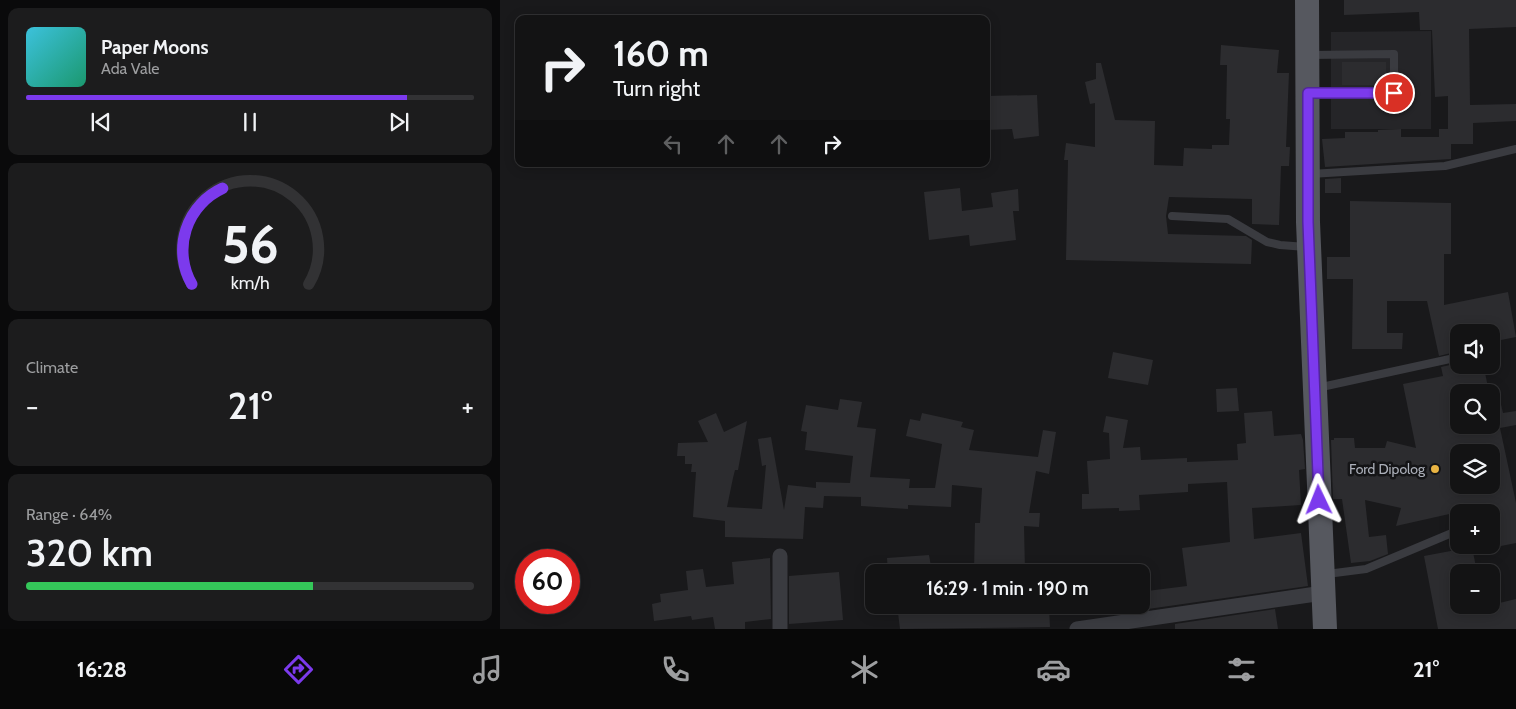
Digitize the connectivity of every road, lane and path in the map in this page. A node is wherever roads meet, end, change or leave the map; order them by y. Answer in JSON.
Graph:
{"nodes":[{"id":1,"x":1307,"y":0,"type":"edge"},
{"id":2,"x":1307,"y":55,"type":"junction"},
{"id":3,"x":1308,"y":93,"type":"junction"},
{"id":4,"x":1516,"y":149,"type":"edge"},
{"id":5,"x":1308,"y":174,"type":"junction"},
{"id":6,"x":1172,"y":216,"type":"dead end"},
{"id":7,"x":1310,"y":247,"type":"junction"},
{"id":8,"x":1450,"y":359,"type":"edge"},
{"id":9,"x":1315,"y":388,"type":"junction"},
{"id":10,"x":1450,"y":534,"type":"edge"},
{"id":11,"x":780,"y":556,"type":"dead end"},
{"id":12,"x":1322,"y":583,"type":"junction"},
{"id":13,"x":780,"y":629,"type":"edge"},
{"id":14,"x":1077,"y":629,"type":"edge"},
{"id":15,"x":1325,"y":629,"type":"edge"}],
"edges":[{"from":1,"to":2,"type":"main road"},
{"from":2,"to":3,"type":"main road"},
{"from":2,"to":3,"type":"lane"},
{"from":3,"to":5,"type":"main road"},
{"from":4,"to":5,"type":"lane"},
{"from":5,"to":7,"type":"main road"},
{"from":6,"to":7,"type":"lane"},
{"from":7,"to":9,"type":"main road"},
{"from":8,"to":9,"type":"lane"},
{"from":9,"to":12,"type":"main road"},
{"from":10,"to":12,"type":"lane"},
{"from":11,"to":13,"type":"street"},
{"from":12,"to":14,"type":"street"},
{"from":12,"to":15,"type":"main road"}]}
